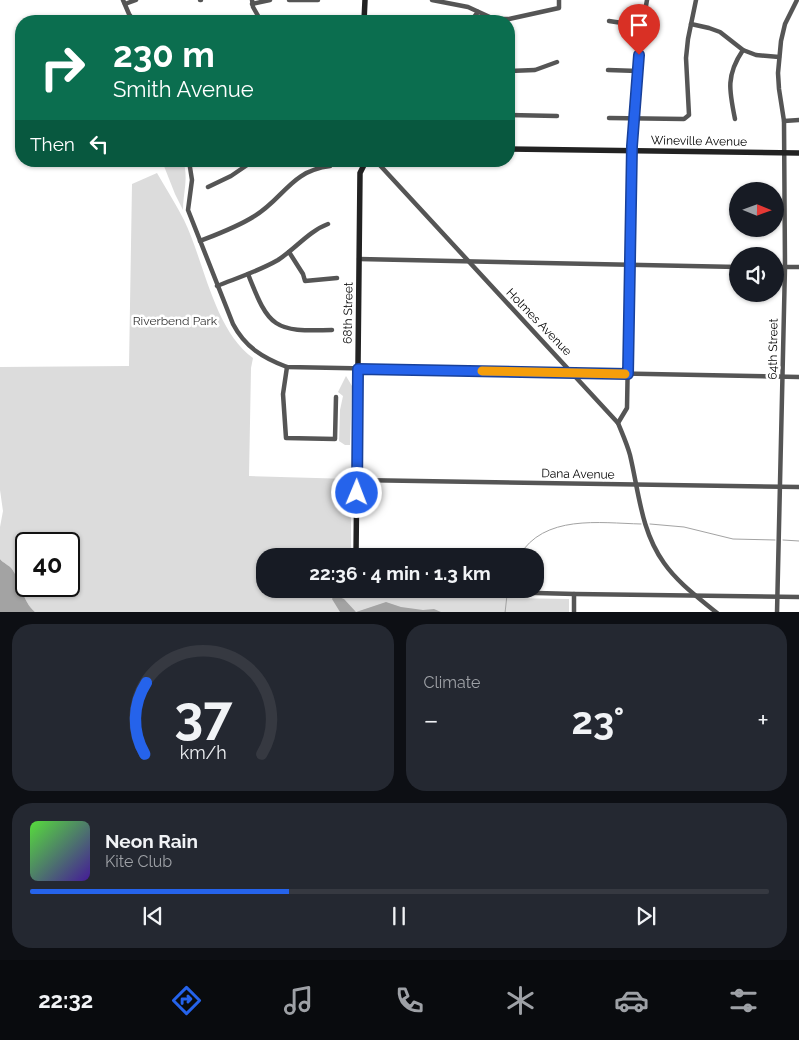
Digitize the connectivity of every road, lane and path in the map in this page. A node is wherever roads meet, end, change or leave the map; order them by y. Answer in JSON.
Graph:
{"nodes":[{"id":1,"x":136,"y":0,"type":"edge"},
{"id":2,"x":270,"y":0,"type":"edge"},
{"id":3,"x":289,"y":0,"type":"edge"},
{"id":4,"x":318,"y":0,"type":"edge"},
{"id":5,"x":365,"y":0,"type":"edge"},
{"id":6,"x":432,"y":0,"type":"edge"},
{"id":7,"x":559,"y":0,"type":"edge"},
{"id":8,"x":648,"y":0,"type":"edge"},
{"id":9,"x":696,"y":0,"type":"edge"},
{"id":10,"x":797,"y":0,"type":"edge"},
{"id":11,"x":124,"y":2,"type":"edge"},
{"id":12,"x":252,"y":2,"type":"edge"},
{"id":13,"x":478,"y":12,"type":"junction"},
{"id":14,"x":131,"y":15,"type":"edge"},
{"id":15,"x":257,"y":15,"type":"edge"},
{"id":16,"x":364,"y":15,"type":"edge"},
{"id":17,"x":476,"y":15,"type":"edge"},
{"id":18,"x":485,"y":15,"type":"edge"},
{"id":19,"x":515,"y":18,"type":"edge"},
{"id":20,"x":608,"y":21,"type":"dead end"},
{"id":21,"x":691,"y":24,"type":"junction"},
{"id":22,"x":642,"y":26,"type":"junction"},
{"id":23,"x":743,"y":50,"type":"junction"},
{"id":24,"x":779,"y":57,"type":"junction"},
{"id":25,"x":558,"y":62,"type":"dead end"},
{"id":26,"x":515,"y":70,"type":"edge"},
{"id":27,"x":608,"y":70,"type":"dead end"},
{"id":28,"x":638,"y":71,"type":"junction"},
{"id":29,"x":515,"y":115,"type":"edge"},
{"id":30,"x":557,"y":116,"type":"dead end"},
{"id":31,"x":609,"y":118,"type":"dead end"},
{"id":32,"x":634,"y":118,"type":"junction"},
{"id":33,"x":735,"y":119,"type":"dead end"},
{"id":34,"x":799,"y":120,"type":"edge"},
{"id":35,"x":784,"y":121,"type":"junction"},
{"id":36,"x":515,"y":149,"type":"edge"},
{"id":37,"x":632,"y":150,"type":"junction"},
{"id":38,"x":784,"y":153,"type":"junction"},
{"id":39,"x":799,"y":153,"type":"edge"},
{"id":40,"x":190,"y":167,"type":"edge"},
{"id":41,"x":241,"y":167,"type":"edge"},
{"id":42,"x":322,"y":167,"type":"edge"},
{"id":43,"x":363,"y":167,"type":"edge"},
{"id":44,"x":381,"y":167,"type":"edge"},
{"id":45,"x":208,"y":187,"type":"dead end"},
{"id":46,"x":328,"y":224,"type":"dead end"},
{"id":47,"x":200,"y":241,"type":"junction"},
{"id":48,"x":289,"y":252,"type":"junction"},
{"id":49,"x":359,"y":258,"type":"junction"},
{"id":50,"x":468,"y":262,"type":"junction"},
{"id":51,"x":630,"y":265,"type":"junction"},
{"id":52,"x":729,"y":267,"type":"edge"},
{"id":53,"x":785,"y":267,"type":"junction"},
{"id":54,"x":799,"y":267,"type":"edge"},
{"id":55,"x":248,"y":274,"type":"junction"},
{"id":56,"x":337,"y":278,"type":"dead end"},
{"id":57,"x":217,"y":286,"type":"junction"},
{"id":58,"x":332,"y":330,"type":"dead end"},
{"id":59,"x":287,"y":367,"type":"junction"},
{"id":60,"x":358,"y":369,"type":"junction"},
{"id":61,"x":573,"y":373,"type":"junction"},
{"id":62,"x":628,"y":374,"type":"junction"},
{"id":63,"x":782,"y":377,"type":"junction"},
{"id":64,"x":799,"y":377,"type":"edge"},
{"id":65,"x":336,"y":397,"type":"dead end"},
{"id":66,"x":618,"y":423,"type":"junction"},
{"id":67,"x":357,"y":480,"type":"junction"},
{"id":68,"x":636,"y":485,"type":"junction"},
{"id":69,"x":780,"y":486,"type":"junction"},
{"id":70,"x":799,"y":486,"type":"edge"},
{"id":71,"x":356,"y":548,"type":"edge"},
{"id":72,"x":544,"y":593,"type":"edge"},
{"id":73,"x":574,"y":594,"type":"junction"},
{"id":74,"x":696,"y":595,"type":"junction"},
{"id":75,"x":778,"y":596,"type":"junction"},
{"id":76,"x":799,"y":596,"type":"edge"},
{"id":77,"x":574,"y":612,"type":"edge"},
{"id":78,"x":717,"y":612,"type":"edge"},
{"id":79,"x":778,"y":612,"type":"edge"}],
"edges":[{"from":1,"to":11,"type":"street"},
{"from":2,"to":12,"type":"street"},
{"from":3,"to":4,"type":"street"},
{"from":5,"to":16,"type":"street"},
{"from":6,"to":13,"type":"street"},
{"from":7,"to":19,"type":"street"},
{"from":8,"to":22,"type":"street"},
{"from":9,"to":21,"type":"street"},
{"from":10,"to":24,"type":"street","name":"64th Street"},
{"from":11,"to":14,"type":"street"},
{"from":12,"to":15,"type":"street"},
{"from":13,"to":17,"type":"street"},
{"from":13,"to":18,"type":"street"},
{"from":20,"to":22,"type":"street"},
{"from":21,"to":23,"type":"street"},
{"from":21,"to":32,"type":"street"},
{"from":22,"to":28,"type":"street"},
{"from":23,"to":24,"type":"street"},
{"from":23,"to":33,"type":"street"},
{"from":24,"to":35,"type":"street","name":"64th Street"},
{"from":25,"to":26,"type":"street"},
{"from":27,"to":28,"type":"street"},
{"from":28,"to":32,"type":"street"},
{"from":29,"to":30,"type":"street"},
{"from":31,"to":32,"type":"street"},
{"from":32,"to":37,"type":"street"},
{"from":34,"to":35,"type":"street"},
{"from":35,"to":38,"type":"street","name":"64th Street"},
{"from":36,"to":37,"type":"street","name":"Wineville Avenue"},
{"from":37,"to":38,"type":"street","name":"Wineville Avenue"},
{"from":37,"to":51,"type":"street"},
{"from":38,"to":39,"type":"street","name":"Wineville Avenue"},
{"from":38,"to":53,"type":"street","name":"64th Street"},
{"from":40,"to":47,"type":"street"},
{"from":41,"to":45,"type":"street"},
{"from":42,"to":47,"type":"street"},
{"from":43,"to":49,"type":"street","name":"68th Street"},
{"from":44,"to":50,"type":"street","name":"Holmes Avenue"},
{"from":46,"to":48,"type":"street"},
{"from":47,"to":57,"type":"street"},
{"from":48,"to":55,"type":"street"},
{"from":48,"to":56,"type":"street"},
{"from":49,"to":50,"type":"street"},
{"from":49,"to":60,"type":"street","name":"68th Street"},
{"from":50,"to":51,"type":"street"},
{"from":50,"to":61,"type":"street","name":"Holmes Avenue"},
{"from":51,"to":52,"type":"street"},
{"from":51,"to":62,"type":"street"},
{"from":53,"to":54,"type":"street"},
{"from":53,"to":63,"type":"street","name":"64th Street"},
{"from":55,"to":57,"type":"street"},
{"from":55,"to":58,"type":"street"},
{"from":57,"to":59,"type":"street"},
{"from":59,"to":60,"type":"street"},
{"from":59,"to":65,"type":"street"},
{"from":60,"to":61,"type":"street"},
{"from":60,"to":67,"type":"street","name":"68th Street"},
{"from":61,"to":62,"type":"street"},
{"from":61,"to":66,"type":"street","name":"Holmes Avenue"},
{"from":62,"to":63,"type":"street"},
{"from":62,"to":66,"type":"street"},
{"from":63,"to":64,"type":"street"},
{"from":63,"to":69,"type":"street","name":"64th Street"},
{"from":66,"to":68,"type":"street","name":"Holmes Avenue"},
{"from":67,"to":68,"type":"street","name":"Dana Avenue"},
{"from":67,"to":71,"type":"street","name":"68th Street"},
{"from":68,"to":69,"type":"street","name":"Dana Avenue"},
{"from":68,"to":74,"type":"street","name":"Holmes Avenue"},
{"from":69,"to":70,"type":"street","name":"Dana Avenue"},
{"from":69,"to":75,"type":"street","name":"64th Street"},
{"from":72,"to":73,"type":"street"},
{"from":73,"to":74,"type":"street"},
{"from":73,"to":77,"type":"street"},
{"from":74,"to":75,"type":"street"},
{"from":74,"to":78,"type":"street","name":"Holmes Avenue"},
{"from":75,"to":76,"type":"street"},
{"from":75,"to":79,"type":"street","name":"64th Street"}]}
